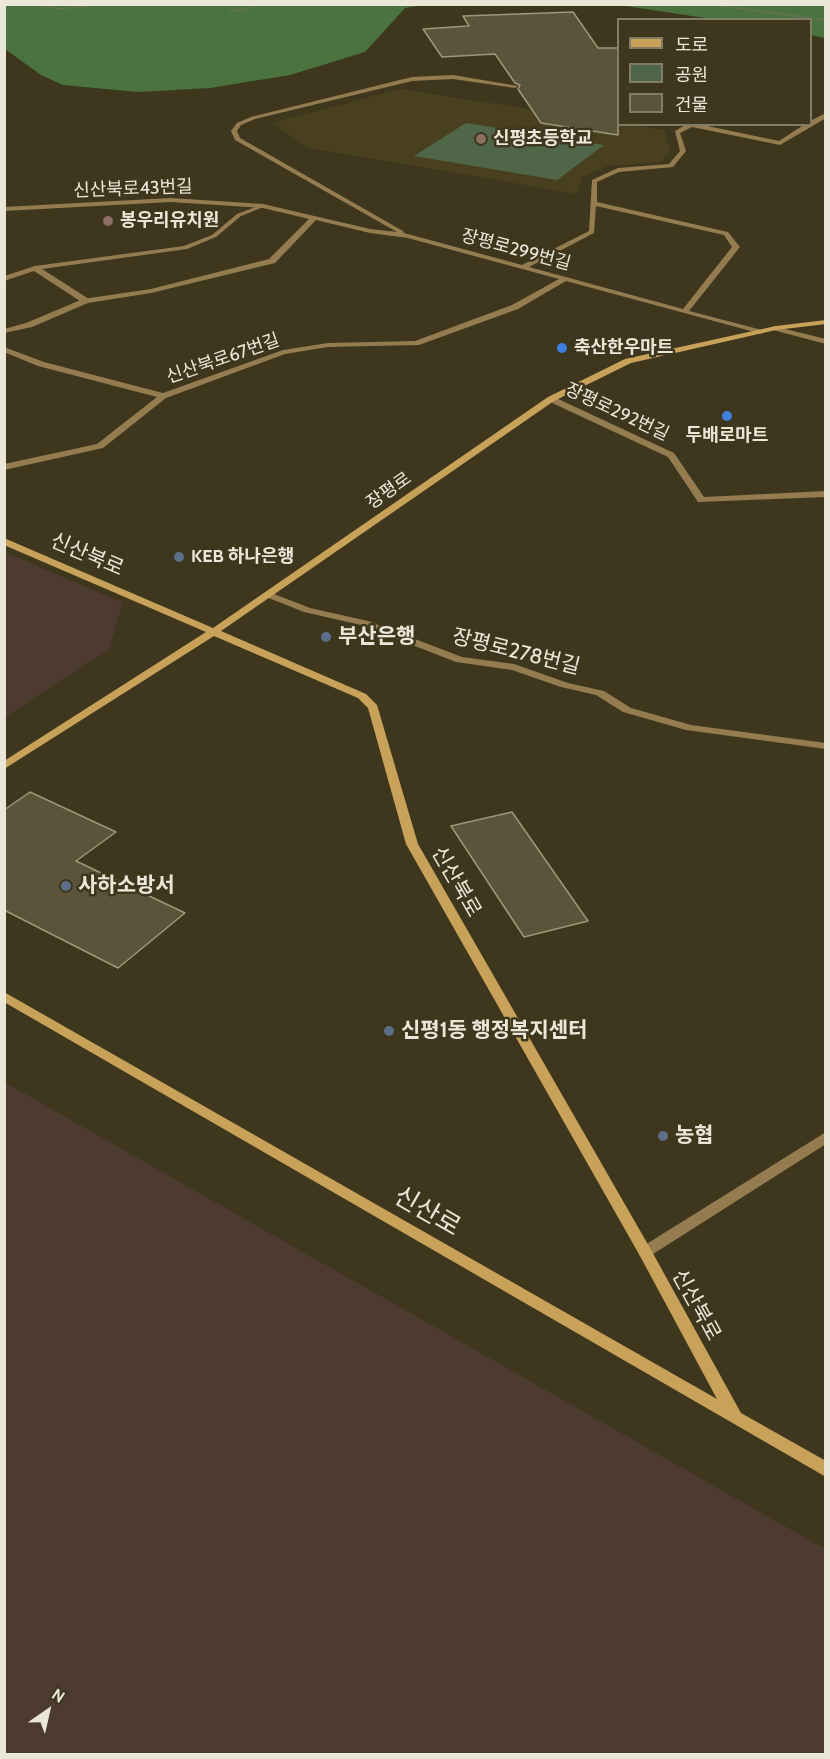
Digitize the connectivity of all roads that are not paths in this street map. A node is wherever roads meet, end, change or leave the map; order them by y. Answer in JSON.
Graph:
{"nodes":[{"id":1,"x":515,"y":86,"type":"dead end"},
{"id":2,"x":825,"y":115,"type":"edge"},
{"id":3,"x":812,"y":123,"type":"edge"},
{"id":4,"x":689,"y":126,"type":"edge"},
{"id":5,"x":696,"y":126,"type":"edge"},
{"id":6,"x":720,"y":126,"type":"edge"},
{"id":7,"x":807,"y":126,"type":"edge"},
{"id":8,"x":714,"y":130,"type":"junction"},
{"id":9,"x":593,"y":203,"type":"junction"},
{"id":10,"x":263,"y":206,"type":"junction"},
{"id":11,"x":4,"y":209,"type":"edge"},
{"id":12,"x":314,"y":218,"type":"junction"},
{"id":13,"x":408,"y":236,"type":"junction"},
{"id":14,"x":523,"y":267,"type":"junction"},
{"id":15,"x":36,"y":268,"type":"junction"},
{"id":16,"x":4,"y":279,"type":"edge"},
{"id":17,"x":565,"y":279,"type":"junction"},
{"id":18,"x":86,"y":300,"type":"junction"},
{"id":19,"x":684,"y":312,"type":"junction"},
{"id":20,"x":825,"y":322,"type":"edge"},
{"id":21,"x":776,"y":328,"type":"junction"},
{"id":22,"x":4,"y":332,"type":"edge"},
{"id":23,"x":759,"y":332,"type":"junction"},
{"id":24,"x":825,"y":342,"type":"edge"},
{"id":25,"x":4,"y":349,"type":"edge"},
{"id":26,"x":163,"y":396,"type":"junction"},
{"id":27,"x":551,"y":399,"type":"junction"},
{"id":28,"x":4,"y":467,"type":"edge"},
{"id":29,"x":825,"y":494,"type":"edge"},
{"id":30,"x":4,"y":541,"type":"edge"},
{"id":31,"x":269,"y":595,"type":"junction"},
{"id":32,"x":215,"y":632,"type":"junction"},
{"id":33,"x":825,"y":746,"type":"edge"},
{"id":34,"x":4,"y":766,"type":"edge"},
{"id":35,"x":4,"y":996,"type":"edge"},
{"id":36,"x":825,"y":1137,"type":"edge"},
{"id":37,"x":645,"y":1252,"type":"junction"},
{"id":38,"x":735,"y":1418,"type":"junction"},
{"id":39,"x":825,"y":1470,"type":"edge"}],
"edges":[{"from":1,"to":13,"type":"street"},
{"from":2,"to":3,"type":"street"},
{"from":4,"to":9,"type":"street"},
{"from":5,"to":8,"type":"street"},
{"from":6,"to":8,"type":"street"},
{"from":7,"to":8,"type":"street"},
{"from":9,"to":14,"type":"street"},
{"from":9,"to":19,"type":"street"},
{"from":10,"to":11,"type":"street","name":"신산북로43번길"},
{"from":10,"to":12,"type":"street","name":"장평로299번길"},
{"from":10,"to":15,"type":"street"},
{"from":12,"to":13,"type":"street","name":"장평로299번길"},
{"from":12,"to":18,"type":"street"},
{"from":13,"to":14,"type":"street","name":"장평로299번길"},
{"from":14,"to":17,"type":"street","name":"장평로299번길"},
{"from":15,"to":16,"type":"street"},
{"from":15,"to":18,"type":"street"},
{"from":17,"to":19,"type":"street","name":"장평로299번길"},
{"from":17,"to":26,"type":"street","name":"신산북로67번길"},
{"from":18,"to":22,"type":"street"},
{"from":19,"to":23,"type":"street","name":"장평로299번길"},
{"from":20,"to":21,"type":"street","name":"장평로"},
{"from":21,"to":23,"type":"street","name":"장평로"},
{"from":21,"to":24,"type":"street"},
{"from":23,"to":27,"type":"street","name":"장평로"},
{"from":25,"to":26,"type":"street"},
{"from":26,"to":28,"type":"street","name":"신산북로67번길"},
{"from":27,"to":29,"type":"street","name":"장평로292번길"},
{"from":27,"to":31,"type":"street","name":"장평로"},
{"from":30,"to":32,"type":"street","name":"신산북로"},
{"from":31,"to":32,"type":"street","name":"장평로"},
{"from":31,"to":33,"type":"street","name":"장평로278번길"},
{"from":32,"to":34,"type":"street","name":"장평로"},
{"from":32,"to":37,"type":"street","name":"신산북로"},
{"from":35,"to":38,"type":"street","name":"신산로"},
{"from":36,"to":37,"type":"street"},
{"from":37,"to":38,"type":"street","name":"신산북로"},
{"from":38,"to":39,"type":"street","name":"신산로"}]}
